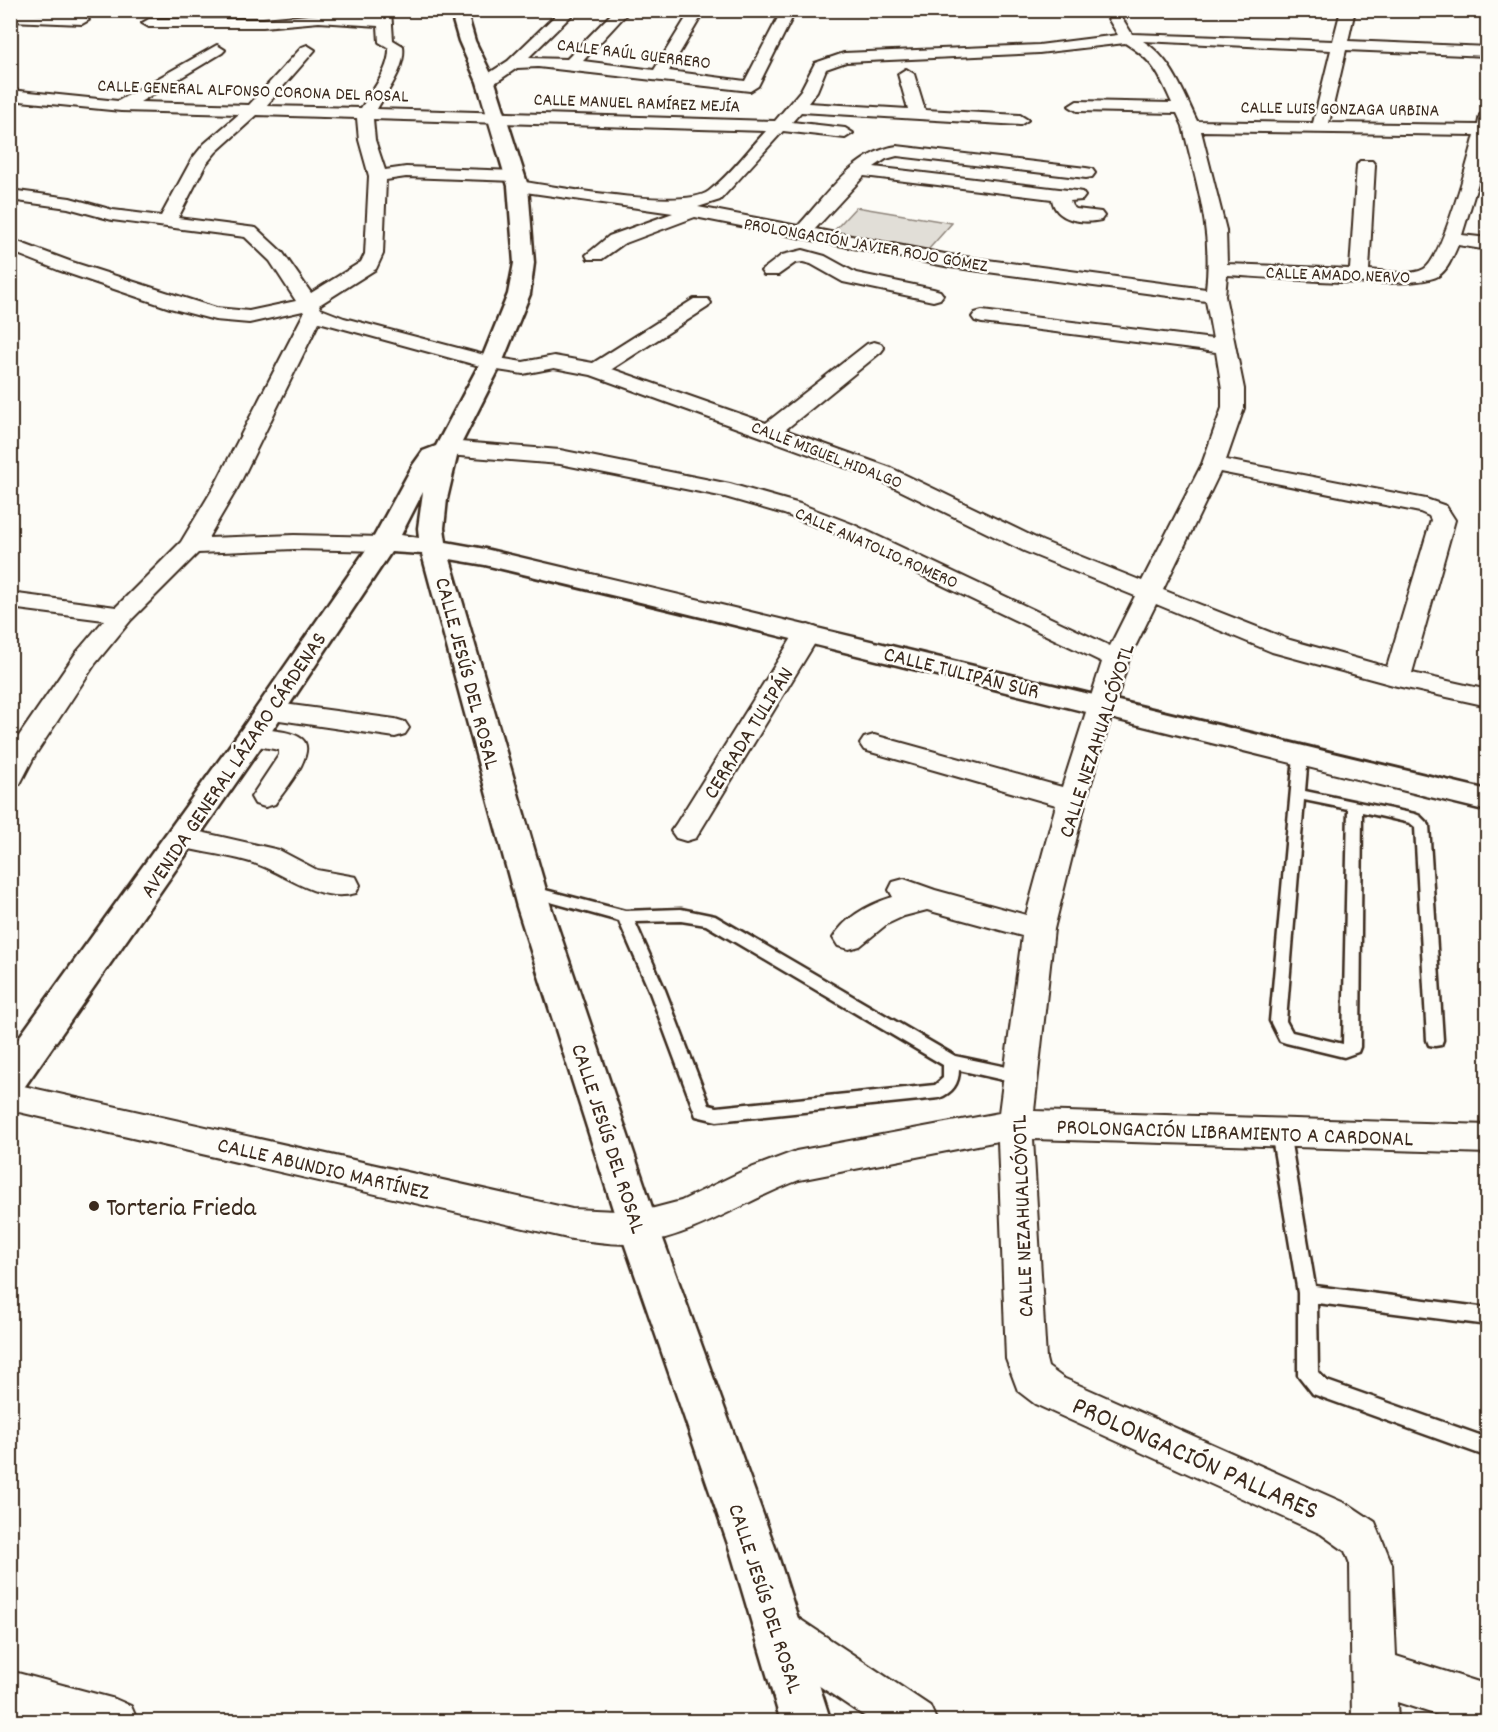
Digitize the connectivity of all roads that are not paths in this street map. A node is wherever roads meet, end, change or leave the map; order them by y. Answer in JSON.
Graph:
{"nodes":[{"id":1,"x":458,"y":10,"type":"edge"},
{"id":2,"x":570,"y":10,"type":"edge"},
{"id":3,"x":623,"y":10,"type":"edge"},
{"id":4,"x":698,"y":10,"type":"edge"},
{"id":5,"x":789,"y":10,"type":"edge"},
{"id":6,"x":1110,"y":10,"type":"edge"},
{"id":7,"x":1348,"y":10,"type":"edge"},
{"id":8,"x":383,"y":16,"type":"edge"},
{"id":9,"x":10,"y":17,"type":"edge"},
{"id":10,"x":82,"y":20,"type":"dead end"},
{"id":11,"x":149,"y":22,"type":"dead end"},
{"id":12,"x":1127,"y":38,"type":"junction"},
{"id":13,"x":1340,"y":46,"type":"junction"},
{"id":14,"x":217,"y":50,"type":"dead end"},
{"id":15,"x":307,"y":50,"type":"dead end"},
{"id":16,"x":1488,"y":52,"type":"edge"},
{"id":17,"x":513,"y":64,"type":"junction"},
{"id":18,"x":572,"y":64,"type":"junction"},
{"id":19,"x":906,"y":74,"type":"dead end"},
{"id":20,"x":658,"y":76,"type":"junction"},
{"id":21,"x":486,"y":82,"type":"junction"},
{"id":22,"x":12,"y":96,"type":"edge"},
{"id":23,"x":121,"y":106,"type":"junction"},
{"id":24,"x":1077,"y":106,"type":"dead end"},
{"id":25,"x":796,"y":107,"type":"junction"},
{"id":26,"x":251,"y":112,"type":"junction"},
{"id":27,"x":918,"y":114,"type":"junction"},
{"id":28,"x":365,"y":115,"type":"junction"},
{"id":29,"x":1187,"y":117,"type":"junction"},
{"id":30,"x":495,"y":118,"type":"junction"},
{"id":31,"x":1020,"y":120,"type":"dead end"},
{"id":32,"x":1487,"y":125,"type":"edge"},
{"id":33,"x":778,"y":126,"type":"junction"},
{"id":34,"x":1320,"y":127,"type":"junction"},
{"id":35,"x":845,"y":134,"type":"dead end"},
{"id":36,"x":1366,"y":165,"type":"dead end"},
{"id":37,"x":861,"y":171,"type":"junction"},
{"id":38,"x":1086,"y":173,"type":"dead end"},
{"id":39,"x":378,"y":176,"type":"junction"},
{"id":40,"x":516,"y":181,"type":"junction"},
{"id":41,"x":10,"y":195,"type":"edge"},
{"id":42,"x":660,"y":205,"type":"junction"},
{"id":43,"x":690,"y":213,"type":"junction"},
{"id":44,"x":1095,"y":216,"type":"dead end"},
{"id":45,"x":166,"y":223,"type":"junction"},
{"id":46,"x":802,"y":233,"type":"junction"},
{"id":47,"x":1451,"y":239,"type":"junction"},
{"id":48,"x":10,"y":244,"type":"edge"},
{"id":49,"x":1488,"y":244,"type":"edge"},
{"id":50,"x":595,"y":255,"type":"dead end"},
{"id":51,"x":950,"y":261,"type":"junction"},
{"id":52,"x":1218,"y":269,"type":"junction"},
{"id":53,"x":771,"y":271,"type":"dead end"},
{"id":54,"x":359,"y":272,"type":"junction"},
{"id":55,"x":1359,"y":275,"type":"junction"},
{"id":56,"x":291,"y":278,"type":"junction"},
{"id":57,"x":1215,"y":296,"type":"junction"},
{"id":58,"x":701,"y":303,"type":"dead end"},
{"id":59,"x":311,"y":308,"type":"junction"},
{"id":60,"x":982,"y":317,"type":"dead end"},
{"id":61,"x":1226,"y":347,"type":"junction"},
{"id":62,"x":874,"y":348,"type":"dead end"},
{"id":63,"x":491,"y":363,"type":"junction"},
{"id":64,"x":596,"y":370,"type":"junction"},
{"id":65,"x":770,"y":431,"type":"junction"},
{"id":66,"x":447,"y":448,"type":"junction"},
{"id":67,"x":1213,"y":464,"type":"junction"},
{"id":68,"x":382,"y":544,"type":"junction"},
{"id":69,"x":191,"y":546,"type":"junction"},
{"id":70,"x":434,"y":548,"type":"junction"},
{"id":71,"x":1150,"y":595,"type":"junction"},
{"id":72,"x":10,"y":600,"type":"edge"},
{"id":73,"x":122,"y":615,"type":"junction"},
{"id":74,"x":808,"y":633,"type":"junction"},
{"id":75,"x":1116,"y":659,"type":"junction"},
{"id":76,"x":1397,"y":678,"type":"junction"},
{"id":77,"x":1488,"y":698,"type":"edge"},
{"id":78,"x":1103,"y":706,"type":"junction"},
{"id":79,"x":269,"y":711,"type":"junction"},
{"id":80,"x":395,"y":728,"type":"dead end"},
{"id":81,"x":252,"y":737,"type":"junction"},
{"id":82,"x":874,"y":744,"type":"dead end"},
{"id":83,"x":1301,"y":756,"type":"junction"},
{"id":84,"x":10,"y":777,"type":"edge"},
{"id":85,"x":1298,"y":794,"type":"junction"},
{"id":86,"x":265,"y":797,"type":"dead end"},
{"id":87,"x":1071,"y":800,"type":"junction"},
{"id":88,"x":1488,"y":801,"type":"edge"},
{"id":89,"x":1355,"y":806,"type":"junction"},
{"id":90,"x":686,"y":831,"type":"dead end"},
{"id":91,"x":183,"y":838,"type":"junction"},
{"id":92,"x":345,"y":885,"type":"dead end"},
{"id":93,"x":530,"y":891,"type":"junction"},
{"id":94,"x":626,"y":917,"type":"junction"},
{"id":95,"x":1038,"y":929,"type":"junction"},
{"id":96,"x":849,"y":938,"type":"dead end"},
{"id":97,"x":1435,"y":1040,"type":"dead end"},
{"id":98,"x":951,"y":1062,"type":"junction"},
{"id":99,"x":1021,"y":1077,"type":"junction"},
{"id":100,"x":10,"y":1079,"type":"edge"},
{"id":101,"x":10,"y":1096,"type":"edge"},
{"id":102,"x":1016,"y":1124,"type":"junction"},
{"id":103,"x":1280,"y":1132,"type":"junction"},
{"id":104,"x":1488,"y":1139,"type":"edge"},
{"id":105,"x":639,"y":1227,"type":"junction"},
{"id":106,"x":1306,"y":1293,"type":"junction"},
{"id":107,"x":1488,"y":1317,"type":"edge"},
{"id":108,"x":1032,"y":1377,"type":"joint"},
{"id":109,"x":1488,"y":1448,"type":"edge"},
{"id":110,"x":779,"y":1632,"type":"junction"},
{"id":111,"x":1374,"y":1672,"type":"junction"},
{"id":112,"x":10,"y":1694,"type":"edge"},
{"id":113,"x":1488,"y":1708,"type":"edge"},
{"id":114,"x":115,"y":1722,"type":"edge"},
{"id":115,"x":806,"y":1722,"type":"edge"},
{"id":116,"x":914,"y":1722,"type":"edge"},
{"id":117,"x":1375,"y":1722,"type":"edge"}],
"edges":[{"from":1,"to":21,"type":"street","name":"AVENIDA GENERAL LÁZARO CÁRDENAS"},
{"from":2,"to":17,"type":"street"},
{"from":3,"to":18,"type":"street"},
{"from":4,"to":20,"type":"street"},
{"from":5,"to":20,"type":"street","name":"CALLE RAÚL GUERRERO"},
{"from":6,"to":12,"type":"street","name":"CALLE NEZAHUALCÓYOTL"},
{"from":7,"to":13,"type":"street"},
{"from":8,"to":11,"type":"street"},
{"from":8,"to":28,"type":"street"},
{"from":9,"to":10,"type":"street"},
{"from":12,"to":13,"type":"street"},
{"from":12,"to":25,"type":"street"},
{"from":12,"to":29,"type":"street","name":"CALLE NEZAHUALCÓYOTL"},
{"from":13,"to":16,"type":"street"},
{"from":13,"to":34,"type":"street"},
{"from":14,"to":23,"type":"street"},
{"from":15,"to":26,"type":"street"},
{"from":17,"to":18,"type":"street","name":"CALLE RAÚL GUERRERO"},
{"from":17,"to":21,"type":"street"},
{"from":18,"to":20,"type":"street","name":"CALLE RAÚL GUERRERO"},
{"from":19,"to":27,"type":"street"},
{"from":21,"to":30,"type":"street","name":"AVENIDA GENERAL LÁZARO CÁRDENAS"},
{"from":22,"to":23,"type":"street","name":"CALLE GENERAL ALFONSO CORONA DEL ROSAL"},
{"from":23,"to":26,"type":"street","name":"CALLE GENERAL ALFONSO CORONA DEL ROSAL"},
{"from":24,"to":29,"type":"street","name":"CALLE LUIS GONZAGA URBINA"},
{"from":25,"to":27,"type":"street"},
{"from":25,"to":33,"type":"street"},
{"from":26,"to":28,"type":"street","name":"CALLE GENERAL ALFONSO CORONA DEL ROSAL"},
{"from":26,"to":45,"type":"street"},
{"from":27,"to":31,"type":"street"},
{"from":28,"to":30,"type":"street","name":"CALLE GENERAL ALFONSO CORONA DEL ROSAL"},
{"from":28,"to":39,"type":"street"},
{"from":29,"to":34,"type":"street","name":"CALLE LUIS GONZAGA URBINA"},
{"from":29,"to":52,"type":"street","name":"CALLE NEZAHUALCÓYOTL"},
{"from":30,"to":33,"type":"street","name":"CALLE MANUEL RAMÍREZ MEJÍA"},
{"from":30,"to":40,"type":"street","name":"AVENIDA GENERAL LÁZARO CÁRDENAS"},
{"from":32,"to":34,"type":"street","name":"CALLE LUIS GONZAGA URBINA"},
{"from":32,"to":47,"type":"street","name":"CALLE AMADO NERVO"},
{"from":33,"to":35,"type":"street","name":"CALLE MANUEL RAMÍREZ MEJÍA"},
{"from":33,"to":42,"type":"street"},
{"from":36,"to":55,"type":"street"},
{"from":37,"to":38,"type":"street"},
{"from":37,"to":44,"type":"street"},
{"from":37,"to":46,"type":"street"},
{"from":39,"to":40,"type":"street","name":"PROLONGACIÓN JAVIER ROJO GÓMEZ"},
{"from":39,"to":54,"type":"street"},
{"from":40,"to":42,"type":"street","name":"PROLONGACIÓN JAVIER ROJO GÓMEZ"},
{"from":40,"to":63,"type":"street","name":"AVENIDA GENERAL LÁZARO CÁRDENAS"},
{"from":41,"to":45,"type":"street"},
{"from":42,"to":43,"type":"street","name":"PROLONGACIÓN JAVIER ROJO GÓMEZ"},
{"from":43,"to":46,"type":"street","name":"PROLONGACIÓN JAVIER ROJO GÓMEZ"},
{"from":43,"to":50,"type":"street"},
{"from":45,"to":56,"type":"street"},
{"from":46,"to":51,"type":"street","name":"PROLONGACIÓN JAVIER ROJO GÓMEZ"},
{"from":47,"to":49,"type":"street"},
{"from":47,"to":55,"type":"street","name":"CALLE AMADO NERVO"},
{"from":48,"to":59,"type":"street"},
{"from":51,"to":53,"type":"street"},
{"from":51,"to":57,"type":"street","name":"PROLONGACIÓN JAVIER ROJO GÓMEZ"},
{"from":52,"to":55,"type":"street","name":"CALLE AMADO NERVO"},
{"from":52,"to":57,"type":"street","name":"CALLE NEZAHUALCÓYOTL"},
{"from":54,"to":56,"type":"street"},
{"from":54,"to":59,"type":"street"},
{"from":56,"to":59,"type":"street"},
{"from":57,"to":61,"type":"street","name":"CALLE NEZAHUALCÓYOTL"},
{"from":58,"to":64,"type":"street"},
{"from":59,"to":63,"type":"street","name":"CALLE MIGUEL HIDALGO"},
{"from":59,"to":69,"type":"street"},
{"from":60,"to":61,"type":"street"},
{"from":61,"to":67,"type":"street","name":"CALLE NEZAHUALCÓYOTL"},
{"from":62,"to":65,"type":"street"},
{"from":63,"to":64,"type":"street","name":"CALLE MIGUEL HIDALGO"},
{"from":63,"to":66,"type":"street","name":"AVENIDA GENERAL LÁZARO CÁRDENAS"},
{"from":64,"to":65,"type":"street","name":"CALLE MIGUEL HIDALGO"},
{"from":65,"to":71,"type":"street","name":"CALLE MIGUEL HIDALGO"},
{"from":66,"to":68,"type":"street","name":"AVENIDA GENERAL LÁZARO CÁRDENAS"},
{"from":66,"to":70,"type":"street","name":"AVENIDA GENERAL LÁZARO CÁRDENAS"},
{"from":66,"to":75,"type":"street","name":"CALLE ANATOLIO ROMERO"},
{"from":67,"to":71,"type":"street","name":"CALLE NEZAHUALCÓYOTL"},
{"from":67,"to":76,"type":"street"},
{"from":68,"to":69,"type":"street"},
{"from":68,"to":70,"type":"street","name":"CALLE TULIPÁN SUR"},
{"from":68,"to":79,"type":"street","name":"AVENIDA GENERAL LÁZARO CÁRDENAS"},
{"from":69,"to":73,"type":"street"},
{"from":70,"to":74,"type":"street","name":"CALLE TULIPÁN SUR"},
{"from":70,"to":93,"type":"street","name":"CALLE JESÚS DEL ROSAL"},
{"from":71,"to":75,"type":"street","name":"CALLE NEZAHUALCÓYOTL"},
{"from":71,"to":76,"type":"street","name":"CALLE MIGUEL HIDALGO"},
{"from":72,"to":73,"type":"street"},
{"from":73,"to":84,"type":"street"},
{"from":74,"to":78,"type":"street","name":"CALLE TULIPÁN SUR"},
{"from":74,"to":90,"type":"street","name":"CERRADA TULIPÁN"},
{"from":75,"to":78,"type":"street","name":"CALLE NEZAHUALCÓYOTL"},
{"from":76,"to":77,"type":"street","name":"CALLE MIGUEL HIDALGO"},
{"from":78,"to":83,"type":"street","name":"CALLE TULIPÁN SUR"},
{"from":78,"to":87,"type":"street","name":"CALLE NEZAHUALCÓYOTL"},
{"from":79,"to":80,"type":"street"},
{"from":79,"to":81,"type":"street","name":"AVENIDA GENERAL LÁZARO CÁRDENAS"},
{"from":81,"to":86,"type":"street"},
{"from":81,"to":91,"type":"street","name":"AVENIDA GENERAL LÁZARO CÁRDENAS"},
{"from":82,"to":87,"type":"street"},
{"from":83,"to":85,"type":"lane"},
{"from":83,"to":88,"type":"street","name":"CALLE TULIPÁN SUR"},
{"from":85,"to":89,"type":"lane"},
{"from":85,"to":89,"type":"lane"},
{"from":87,"to":95,"type":"street","name":"CALLE NEZAHUALCÓYOTL"},
{"from":89,"to":97,"type":"lane"},
{"from":91,"to":92,"type":"street"},
{"from":91,"to":100,"type":"street","name":"AVENIDA GENERAL LÁZARO CÁRDENAS"},
{"from":93,"to":94,"type":"lane"},
{"from":93,"to":105,"type":"street","name":"CALLE JESÚS DEL ROSAL"},
{"from":94,"to":98,"type":"lane"},
{"from":94,"to":98,"type":"lane"},
{"from":95,"to":96,"type":"street"},
{"from":95,"to":99,"type":"street","name":"CALLE NEZAHUALCÓYOTL"},
{"from":98,"to":99,"type":"lane"},
{"from":99,"to":102,"type":"street","name":"CALLE NEZAHUALCÓYOTL"},
{"from":101,"to":105,"type":"street","name":"CALLE ABUNDIO MARTÍNEZ"},
{"from":102,"to":103,"type":"street","name":"PROLONGACIÓN LIBRAMIENTO A CARDONAL"},
{"from":102,"to":105,"type":"street","name":"PROLONGACIÓN LIBRAMIENTO A CARDONAL"},
{"from":102,"to":108,"type":"street","name":"CALLE NEZAHUALCÓYOTL"},
{"from":103,"to":104,"type":"street","name":"PROLONGACIÓN LIBRAMIENTO A CARDONAL"},
{"from":103,"to":106,"type":"lane"},
{"from":105,"to":110,"type":"street","name":"CALLE JESÚS DEL ROSAL"},
{"from":106,"to":107,"type":"lane"},
{"from":106,"to":109,"type":"lane"},
{"from":108,"to":111,"type":"street","name":"PROLONGACIÓN PALLARES"},
{"from":110,"to":115,"type":"street","name":"CALLE JESÚS DEL ROSAL"},
{"from":110,"to":116,"type":"street"},
{"from":111,"to":113,"type":"street"},
{"from":111,"to":117,"type":"street"},
{"from":112,"to":114,"type":"street"}]}
